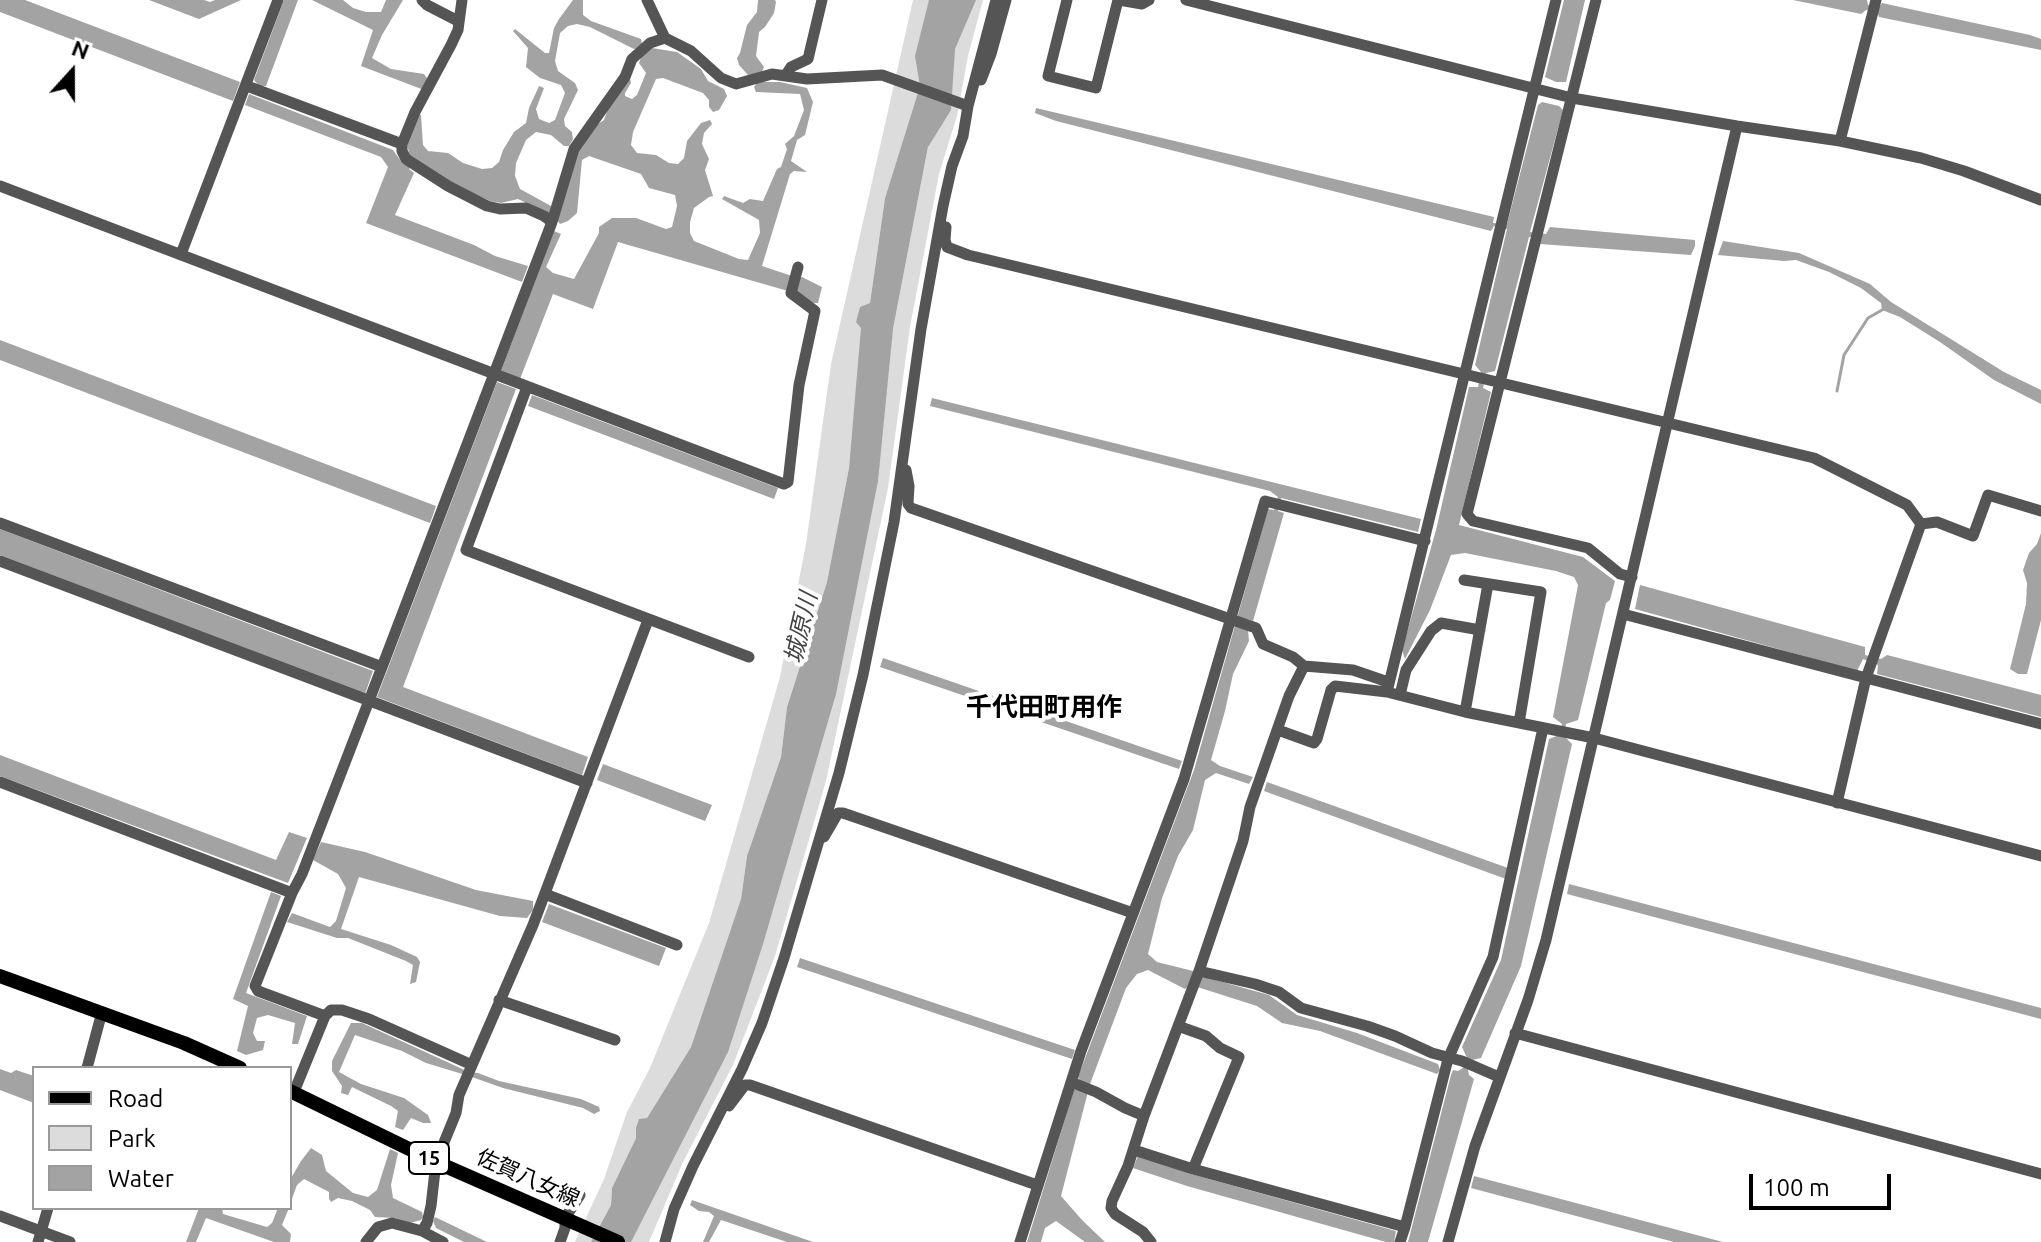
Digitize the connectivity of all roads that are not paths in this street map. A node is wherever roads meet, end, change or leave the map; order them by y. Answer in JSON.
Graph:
{"nodes":[{"id":1,"x":278,"y":0,"type":"edge"},
{"id":2,"x":422,"y":0,"type":"edge"},
{"id":3,"x":462,"y":0,"type":"edge"},
{"id":4,"x":647,"y":0,"type":"edge"},
{"id":5,"x":822,"y":0,"type":"edge"},
{"id":6,"x":996,"y":0,"type":"edge"},
{"id":7,"x":1006,"y":0,"type":"edge"},
{"id":8,"x":1067,"y":0,"type":"edge"},
{"id":9,"x":1119,"y":0,"type":"edge"},
{"id":10,"x":1149,"y":0,"type":"edge"},
{"id":11,"x":1186,"y":0,"type":"edge"},
{"id":12,"x":1556,"y":0,"type":"edge"},
{"id":13,"x":1596,"y":0,"type":"edge"},
{"id":14,"x":1874,"y":6,"type":"edge"},
{"id":15,"x":458,"y":21,"type":"junction"},
{"id":16,"x":665,"y":38,"type":"junction"},
{"id":17,"x":785,"y":76,"type":"junction"},
{"id":18,"x":1533,"y":88,"type":"junction"},
{"id":19,"x":974,"y":90,"type":"junction"},
{"id":20,"x":244,"y":94,"type":"junction"},
{"id":21,"x":1572,"y":98,"type":"junction"},
{"id":22,"x":968,"y":106,"type":"junction"},
{"id":23,"x":1737,"y":126,"type":"junction"},
{"id":24,"x":1840,"y":141,"type":"junction"},
{"id":25,"x":402,"y":144,"type":"junction"},
{"id":26,"x":0,"y":186,"type":"edge"},
{"id":27,"x":2041,"y":200,"type":"edge"},
{"id":28,"x":943,"y":206,"type":"junction"},
{"id":29,"x":552,"y":222,"type":"junction"},
{"id":30,"x":181,"y":254,"type":"junction"},
{"id":31,"x":798,"y":267,"type":"dead end"},
{"id":32,"x":493,"y":374,"type":"junction"},
{"id":33,"x":1476,"y":378,"type":"junction"},
{"id":34,"x":1501,"y":384,"type":"junction"},
{"id":35,"x":527,"y":387,"type":"junction"},
{"id":36,"x":1668,"y":423,"type":"junction"},
{"id":37,"x":904,"y":457,"type":"junction"},
{"id":38,"x":2041,"y":511,"type":"edge"},
{"id":39,"x":0,"y":523,"type":"edge"},
{"id":40,"x":1921,"y":524,"type":"junction"},
{"id":41,"x":1425,"y":541,"type":"junction"},
{"id":42,"x":0,"y":561,"type":"edge"},
{"id":43,"x":1632,"y":577,"type":"junction"},
{"id":44,"x":1464,"y":580,"type":"dead end"},
{"id":45,"x":1488,"y":584,"type":"junction"},
{"id":46,"x":1623,"y":614,"type":"junction"},
{"id":47,"x":648,"y":620,"type":"junction"},
{"id":48,"x":1239,"y":622,"type":"junction"},
{"id":49,"x":1480,"y":630,"type":"junction"},
{"id":50,"x":749,"y":657,"type":"dead end"},
{"id":51,"x":1304,"y":666,"type":"junction"},
{"id":52,"x":382,"y":667,"type":"junction"},
{"id":53,"x":1866,"y":678,"type":"junction"},
{"id":54,"x":1388,"y":687,"type":"junction"},
{"id":55,"x":373,"y":690,"type":"junction"},
{"id":56,"x":1400,"y":695,"type":"junction"},
{"id":57,"x":1465,"y":712,"type":"junction"},
{"id":58,"x":1519,"y":723,"type":"junction"},
{"id":59,"x":2041,"y":724,"type":"edge"},
{"id":60,"x":1543,"y":728,"type":"junction"},
{"id":61,"x":1278,"y":730,"type":"junction"},
{"id":62,"x":1594,"y":738,"type":"junction"},
{"id":63,"x":0,"y":782,"type":"edge"},
{"id":64,"x":587,"y":783,"type":"junction"},
{"id":65,"x":1837,"y":803,"type":"junction"},
{"id":66,"x":818,"y":844,"type":"junction"},
{"id":67,"x":2041,"y":856,"type":"edge"},
{"id":68,"x":292,"y":893,"type":"junction"},
{"id":69,"x":545,"y":894,"type":"junction"},
{"id":70,"x":1133,"y":913,"type":"junction"},
{"id":71,"x":677,"y":945,"type":"dead end"},
{"id":72,"x":1199,"y":972,"type":"junction"},
{"id":73,"x":0,"y":976,"type":"edge"},
{"id":74,"x":499,"y":1000,"type":"junction"},
{"id":75,"x":102,"y":1012,"type":"junction"},
{"id":76,"x":325,"y":1016,"type":"junction"},
{"id":77,"x":1178,"y":1026,"type":"junction"},
{"id":78,"x":1515,"y":1033,"type":"junction"},
{"id":79,"x":615,"y":1040,"type":"dead end"},
{"id":80,"x":1448,"y":1059,"type":"junction"},
{"id":81,"x":88,"y":1066,"type":"edge"},
{"id":82,"x":236,"y":1066,"type":"edge"},
{"id":83,"x":470,"y":1071,"type":"junction"},
{"id":84,"x":1499,"y":1077,"type":"junction"},
{"id":85,"x":1077,"y":1085,"type":"junction"},
{"id":86,"x":292,"y":1092,"type":"edge"},
{"id":87,"x":721,"y":1111,"type":"junction"},
{"id":88,"x":1144,"y":1116,"type":"junction"},
{"id":89,"x":1134,"y":1150,"type":"junction"},
{"id":90,"x":436,"y":1162,"type":"junction"},
{"id":91,"x":1193,"y":1169,"type":"junction"},
{"id":92,"x":2041,"y":1174,"type":"edge"},
{"id":93,"x":1037,"y":1185,"type":"junction"},
{"id":94,"x":580,"y":1195,"type":"dead end"},
{"id":95,"x":47,"y":1210,"type":"edge"},
{"id":96,"x":0,"y":1216,"type":"edge"},
{"id":97,"x":568,"y":1219,"type":"junction"},
{"id":98,"x":1405,"y":1227,"type":"junction"},
{"id":99,"x":422,"y":1231,"type":"junction"},
{"id":100,"x":40,"y":1237,"type":"edge"},
{"id":101,"x":70,"y":1242,"type":"edge"},
{"id":102,"x":366,"y":1242,"type":"edge"},
{"id":103,"x":443,"y":1242,"type":"edge"},
{"id":104,"x":560,"y":1242,"type":"edge"},
{"id":105,"x":618,"y":1242,"type":"edge"},
{"id":106,"x":665,"y":1242,"type":"edge"},
{"id":107,"x":1020,"y":1242,"type":"edge"},
{"id":108,"x":1151,"y":1242,"type":"edge"},
{"id":109,"x":1400,"y":1242,"type":"edge"},
{"id":110,"x":1448,"y":1242,"type":"edge"}],
"edges":[{"from":1,"to":20,"type":"street"},
{"from":2,"to":15,"type":"street"},
{"from":3,"to":15,"type":"street"},
{"from":4,"to":16,"type":"street"},
{"from":5,"to":17,"type":"street"},
{"from":6,"to":19,"type":"street"},
{"from":7,"to":19,"type":"street"},
{"from":8,"to":9,"type":"street"},
{"from":9,"to":10,"type":"street"},
{"from":11,"to":18,"type":"street"},
{"from":12,"to":18,"type":"street"},
{"from":13,"to":21,"type":"street"},
{"from":14,"to":24,"type":"street"},
{"from":15,"to":25,"type":"street"},
{"from":16,"to":17,"type":"street"},
{"from":16,"to":29,"type":"street"},
{"from":17,"to":22,"type":"street"},
{"from":18,"to":21,"type":"street"},
{"from":18,"to":33,"type":"street"},
{"from":19,"to":22,"type":"street"},
{"from":20,"to":25,"type":"street"},
{"from":20,"to":30,"type":"street"},
{"from":21,"to":23,"type":"street"},
{"from":21,"to":34,"type":"street"},
{"from":22,"to":28,"type":"street"},
{"from":23,"to":24,"type":"street"},
{"from":23,"to":36,"type":"street"},
{"from":24,"to":27,"type":"street"},
{"from":25,"to":29,"type":"street"},
{"from":26,"to":30,"type":"street"},
{"from":28,"to":33,"type":"street"},
{"from":28,"to":37,"type":"street"},
{"from":29,"to":32,"type":"street"},
{"from":30,"to":32,"type":"street"},
{"from":31,"to":35,"type":"street"},
{"from":32,"to":35,"type":"street"},
{"from":32,"to":52,"type":"street"},
{"from":33,"to":34,"type":"street"},
{"from":33,"to":41,"type":"street"},
{"from":34,"to":36,"type":"street"},
{"from":34,"to":43,"type":"street"},
{"from":35,"to":47,"type":"street"},
{"from":36,"to":40,"type":"street"},
{"from":36,"to":43,"type":"street"},
{"from":37,"to":48,"type":"street"},
{"from":37,"to":66,"type":"street"},
{"from":38,"to":40,"type":"street"},
{"from":39,"to":52,"type":"street"},
{"from":40,"to":53,"type":"street"},
{"from":41,"to":48,"type":"street"},
{"from":41,"to":54,"type":"street"},
{"from":42,"to":55,"type":"street"},
{"from":43,"to":46,"type":"street"},
{"from":44,"to":45,"type":"street"},
{"from":45,"to":49,"type":"street"},
{"from":45,"to":58,"type":"street"},
{"from":46,"to":53,"type":"street"},
{"from":46,"to":62,"type":"street"},
{"from":47,"to":50,"type":"street"},
{"from":47,"to":64,"type":"street"},
{"from":48,"to":51,"type":"street"},
{"from":48,"to":70,"type":"street"},
{"from":49,"to":56,"type":"street"},
{"from":49,"to":57,"type":"street"},
{"from":51,"to":54,"type":"street"},
{"from":51,"to":61,"type":"street"},
{"from":52,"to":55,"type":"street"},
{"from":53,"to":59,"type":"street"},
{"from":53,"to":65,"type":"street"},
{"from":54,"to":56,"type":"street"},
{"from":54,"to":61,"type":"street"},
{"from":55,"to":64,"type":"street"},
{"from":55,"to":68,"type":"street"},
{"from":56,"to":57,"type":"street"},
{"from":57,"to":58,"type":"street"},
{"from":58,"to":60,"type":"street"},
{"from":60,"to":62,"type":"street"},
{"from":60,"to":80,"type":"street"},
{"from":61,"to":72,"type":"street"},
{"from":62,"to":65,"type":"street"},
{"from":62,"to":78,"type":"street"},
{"from":63,"to":68,"type":"street"},
{"from":64,"to":69,"type":"street"},
{"from":65,"to":67,"type":"street"},
{"from":66,"to":70,"type":"street"},
{"from":66,"to":87,"type":"street"},
{"from":68,"to":76,"type":"street"},
{"from":69,"to":71,"type":"street"},
{"from":69,"to":74,"type":"street"},
{"from":70,"to":85,"type":"street"},
{"from":72,"to":77,"type":"street"},
{"from":72,"to":80,"type":"street"},
{"from":73,"to":75,"type":"main road"},
{"from":74,"to":79,"type":"street"},
{"from":74,"to":83,"type":"street"},
{"from":75,"to":81,"type":"street"},
{"from":75,"to":82,"type":"main road"},
{"from":76,"to":83,"type":"street"},
{"from":76,"to":86,"type":"street"},
{"from":77,"to":88,"type":"street"},
{"from":77,"to":91,"type":"street"},
{"from":78,"to":84,"type":"street"},
{"from":78,"to":92,"type":"street"},
{"from":80,"to":84,"type":"street"},
{"from":80,"to":98,"type":"street"},
{"from":83,"to":90,"type":"street"},
{"from":84,"to":110,"type":"street"},
{"from":85,"to":88,"type":"street"},
{"from":85,"to":93,"type":"street"},
{"from":86,"to":90,"type":"main road","name":"佐賀八女線","number":"15"},
{"from":87,"to":93,"type":"street"},
{"from":87,"to":106,"type":"street"},
{"from":88,"to":89,"type":"street"},
{"from":89,"to":91,"type":"street"},
{"from":89,"to":108,"type":"street"},
{"from":90,"to":97,"type":"main road","name":"佐賀八女線","number":"15"},
{"from":90,"to":99,"type":"street"},
{"from":91,"to":98,"type":"street"},
{"from":93,"to":107,"type":"street"},
{"from":94,"to":97,"type":"street"},
{"from":95,"to":100,"type":"street"},
{"from":96,"to":100,"type":"street"},
{"from":97,"to":104,"type":"street"},
{"from":97,"to":105,"type":"main road","name":"佐賀八女線","number":"15"},
{"from":98,"to":109,"type":"street"},
{"from":99,"to":102,"type":"street"},
{"from":99,"to":103,"type":"street"},
{"from":100,"to":101,"type":"street"}]}
